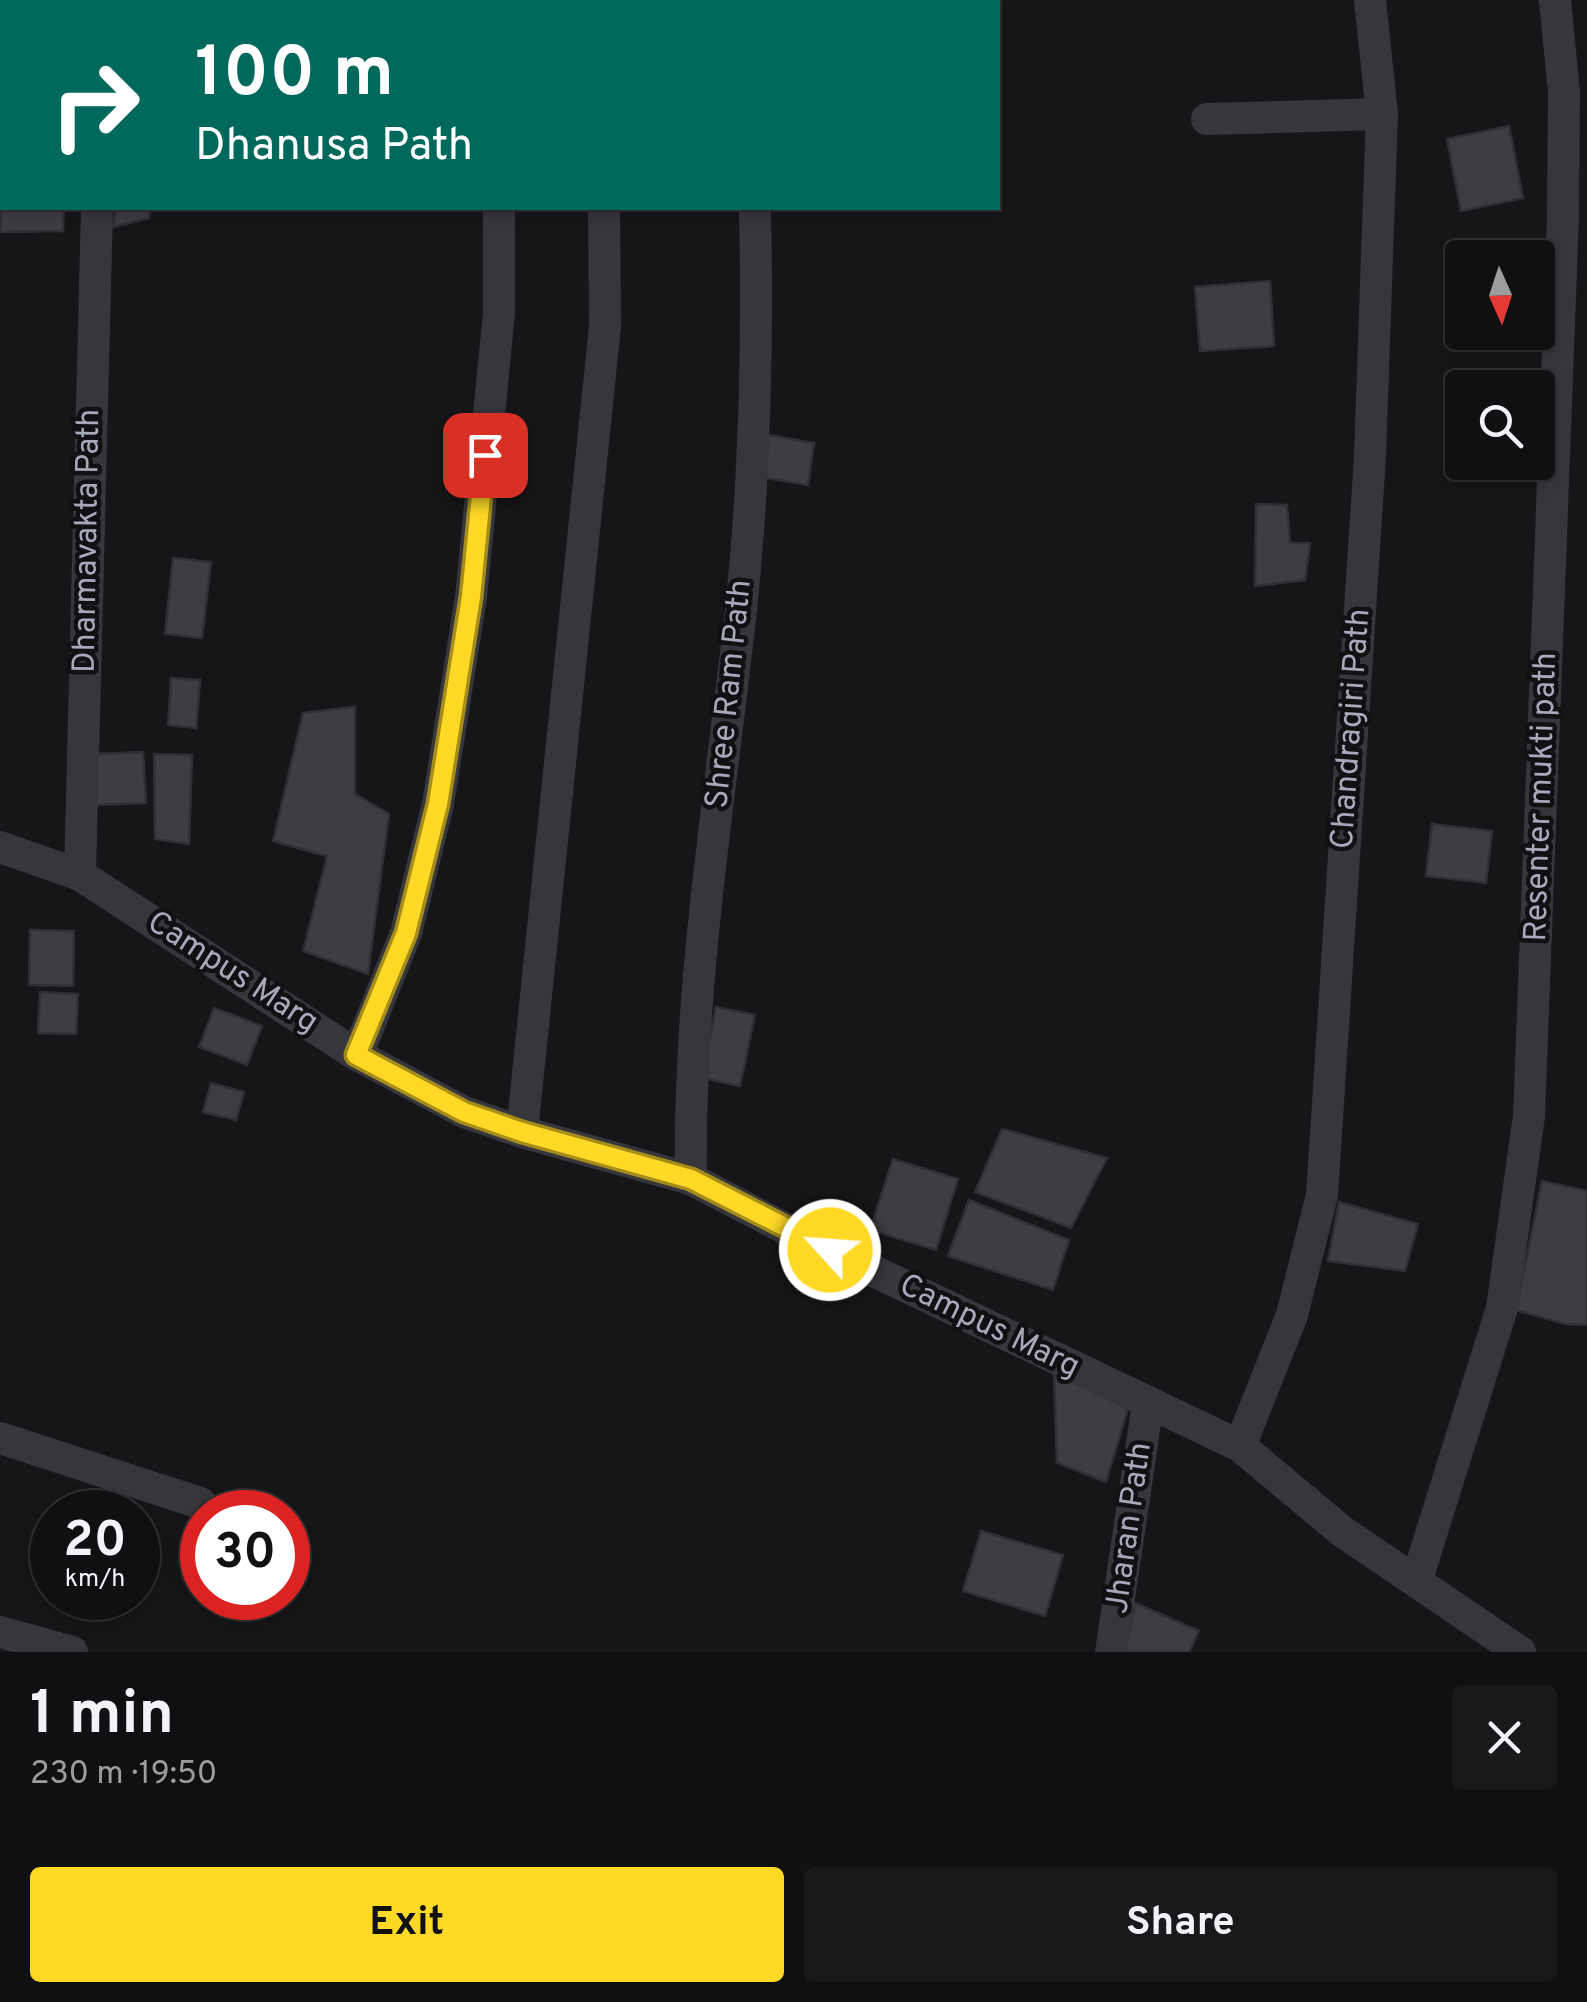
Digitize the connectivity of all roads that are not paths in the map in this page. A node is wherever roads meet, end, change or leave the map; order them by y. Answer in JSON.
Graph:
{"nodes":[{"id":1,"x":1370,"y":0,"type":"edge"},
{"id":2,"x":1555,"y":0,"type":"edge"},
{"id":3,"x":1576,"y":92,"type":"edge"},
{"id":4,"x":1382,"y":114,"type":"junction"},
{"id":5,"x":1207,"y":119,"type":"dead end"},
{"id":6,"x":97,"y":210,"type":"edge"},
{"id":7,"x":499,"y":210,"type":"edge"},
{"id":8,"x":604,"y":210,"type":"edge"},
{"id":9,"x":755,"y":210,"type":"edge"},
{"id":10,"x":1575,"y":218,"type":"edge"},
{"id":11,"x":0,"y":847,"type":"edge"},
{"id":12,"x":80,"y":875,"type":"junction"},
{"id":13,"x":356,"y":1055,"type":"junction"},
{"id":14,"x":522,"y":1132,"type":"junction"},
{"id":15,"x":691,"y":1179,"type":"junction"},
{"id":16,"x":1148,"y":1404,"type":"junction"},
{"id":17,"x":0,"y":1438,"type":"edge"},
{"id":18,"x":1240,"y":1446,"type":"junction"},
{"id":19,"x":180,"y":1496,"type":"edge"},
{"id":20,"x":1417,"y":1579,"type":"junction"},
{"id":21,"x":0,"y":1632,"type":"edge"},
{"id":22,"x":72,"y":1652,"type":"edge"},
{"id":23,"x":1111,"y":1652,"type":"edge"},
{"id":24,"x":1520,"y":1652,"type":"edge"}],
"edges":[{"from":1,"to":4,"type":"street","name":"Chandragiri Path"},
{"from":2,"to":3,"type":"street","name":"Resenter mukti path"},
{"from":3,"to":10,"type":"street","name":"Resenter mukti path"},
{"from":4,"to":5,"type":"street"},
{"from":4,"to":18,"type":"street","name":"Chandragiri Path"},
{"from":6,"to":12,"type":"street","name":"Dharmavakta Path"},
{"from":7,"to":13,"type":"street"},
{"from":8,"to":14,"type":"street"},
{"from":9,"to":15,"type":"street","name":"Shree Ram Path"},
{"from":10,"to":20,"type":"street","name":"Resenter mukti path"},
{"from":11,"to":12,"type":"street","name":"Campus Marg"},
{"from":12,"to":13,"type":"street","name":"Campus Marg"},
{"from":13,"to":14,"type":"street","name":"Campus Marg"},
{"from":14,"to":15,"type":"street","name":"Campus Marg"},
{"from":15,"to":16,"type":"street","name":"Campus Marg"},
{"from":16,"to":18,"type":"street","name":"Campus Marg"},
{"from":16,"to":23,"type":"street","name":"Jharan Path"},
{"from":17,"to":19,"type":"street"},
{"from":18,"to":20,"type":"street","name":"Campus Marg"},
{"from":20,"to":24,"type":"street","name":"Campus Marg"},
{"from":21,"to":22,"type":"street"}]}
